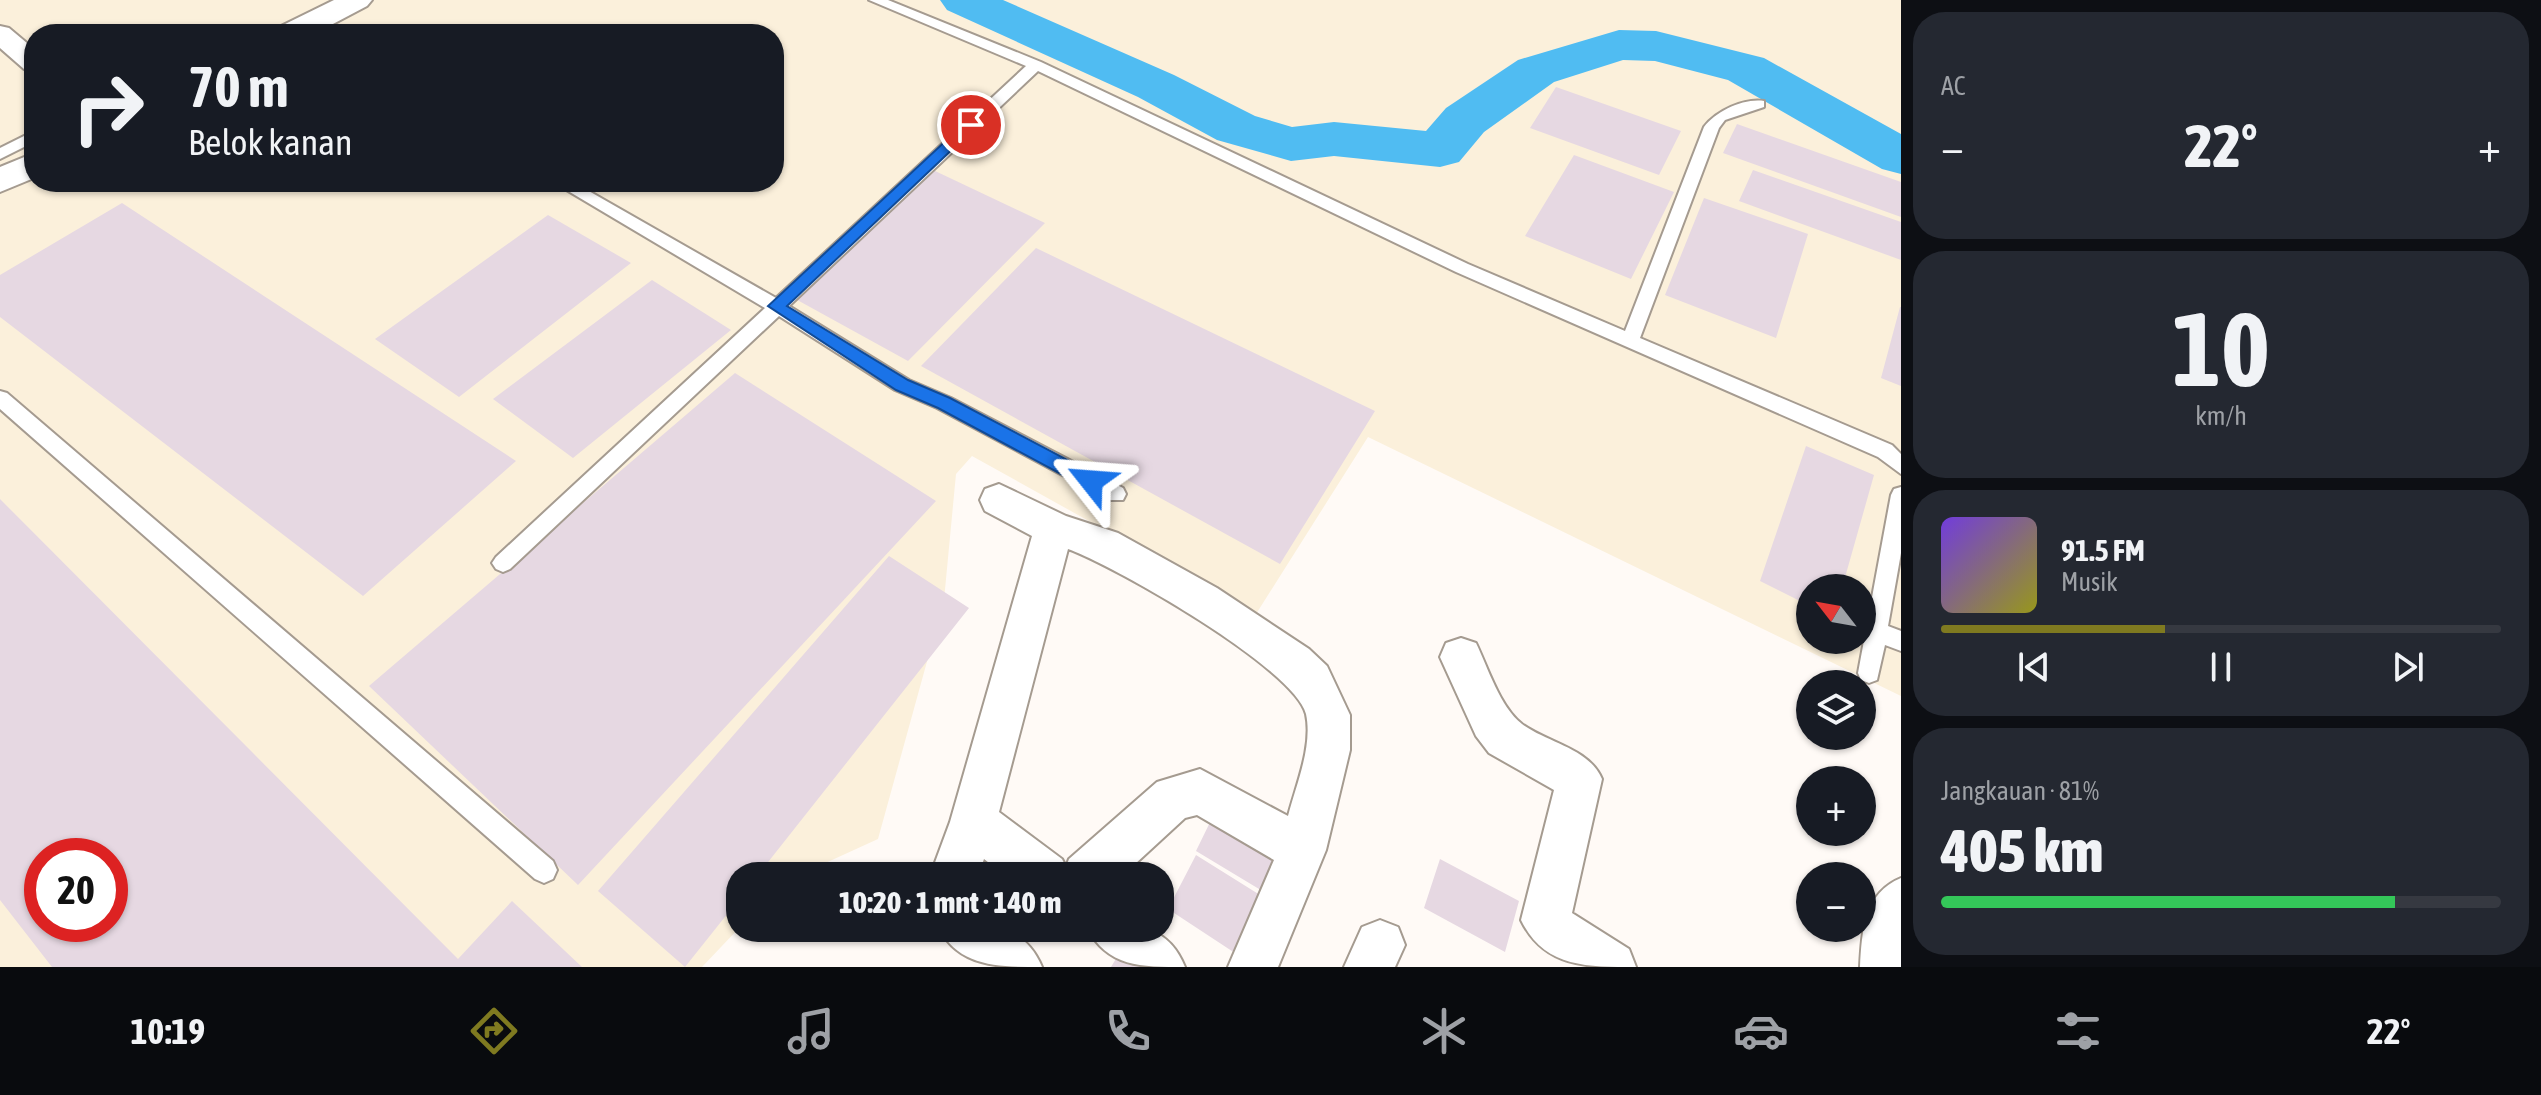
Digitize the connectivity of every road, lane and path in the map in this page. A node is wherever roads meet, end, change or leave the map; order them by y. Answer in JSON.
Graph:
{"nodes":[{"id":1,"x":357,"y":0,"type":"edge"},
{"id":2,"x":876,"y":0,"type":"edge"},
{"id":3,"x":314,"y":24,"type":"edge"},
{"id":4,"x":0,"y":34,"type":"edge"},
{"id":5,"x":24,"y":54,"type":"edge"},
{"id":6,"x":1036,"y":65,"type":"junction"},
{"id":7,"x":1759,"y":104,"type":"dead end"},
{"id":8,"x":24,"y":141,"type":"edge"},
{"id":9,"x":0,"y":154,"type":"edge"},
{"id":10,"x":24,"y":169,"type":"edge"},
{"id":11,"x":0,"y":181,"type":"edge"},
{"id":12,"x":578,"y":192,"type":"edge"},
{"id":13,"x":776,"y":306,"type":"junction"},
{"id":14,"x":1630,"y":341,"type":"junction"},
{"id":15,"x":0,"y":398,"type":"edge"},
{"id":16,"x":1901,"y":466,"type":"edge"},
{"id":17,"x":1116,"y":494,"type":"dead end"},
{"id":18,"x":1901,"y":495,"type":"edge"},
{"id":19,"x":999,"y":500,"type":"dead end"},
{"id":20,"x":1054,"y":528,"type":"junction"},
{"id":21,"x":503,"y":563,"type":"dead end"},
{"id":22,"x":1876,"y":631,"type":"joint"},
{"id":23,"x":1901,"y":641,"type":"edge"},
{"id":24,"x":1461,"y":657,"type":"dead end"},
{"id":25,"x":973,"y":822,"type":"junction"},
{"id":26,"x":1302,"y":850,"type":"junction"},
{"id":27,"x":959,"y":862,"type":"edge"},
{"id":28,"x":1026,"y":862,"type":"edge"},
{"id":29,"x":1102,"y":862,"type":"edge"},
{"id":30,"x":544,"y":870,"type":"dead end"},
{"id":31,"x":1901,"y":902,"type":"edge"},
{"id":32,"x":983,"y":942,"type":"edge"},
{"id":33,"x":1129,"y":942,"type":"edge"},
{"id":34,"x":1017,"y":967,"type":"edge"},
{"id":35,"x":1160,"y":967,"type":"edge"},
{"id":36,"x":1253,"y":967,"type":"edge"},
{"id":37,"x":1611,"y":967,"type":"edge"},
{"id":38,"x":1885,"y":967,"type":"edge"}],
"edges":[{"from":1,"to":3,"type":"street"},
{"from":2,"to":6,"type":"lane"},
{"from":4,"to":5,"type":"street"},
{"from":6,"to":13,"type":"lane"},
{"from":6,"to":14,"type":"lane"},
{"from":7,"to":14,"type":"lane"},
{"from":8,"to":9,"type":"lane"},
{"from":10,"to":11,"type":"street"},
{"from":12,"to":13,"type":"lane"},
{"from":13,"to":17,"type":"lane"},
{"from":13,"to":21,"type":"lane"},
{"from":14,"to":16,"type":"lane"},
{"from":15,"to":30,"type":"lane"},
{"from":18,"to":22,"type":"lane"},
{"from":19,"to":20,"type":"street"},
{"from":20,"to":25,"type":"street"},
{"from":20,"to":26,"type":"street"},
{"from":22,"to":23,"type":"lane"},
{"from":24,"to":37,"type":"street"},
{"from":25,"to":27,"type":"street"},
{"from":25,"to":28,"type":"street"},
{"from":26,"to":29,"type":"street"},
{"from":26,"to":36,"type":"street"},
{"from":31,"to":38,"type":"street"},
{"from":32,"to":34,"type":"street"},
{"from":33,"to":35,"type":"street"}]}
